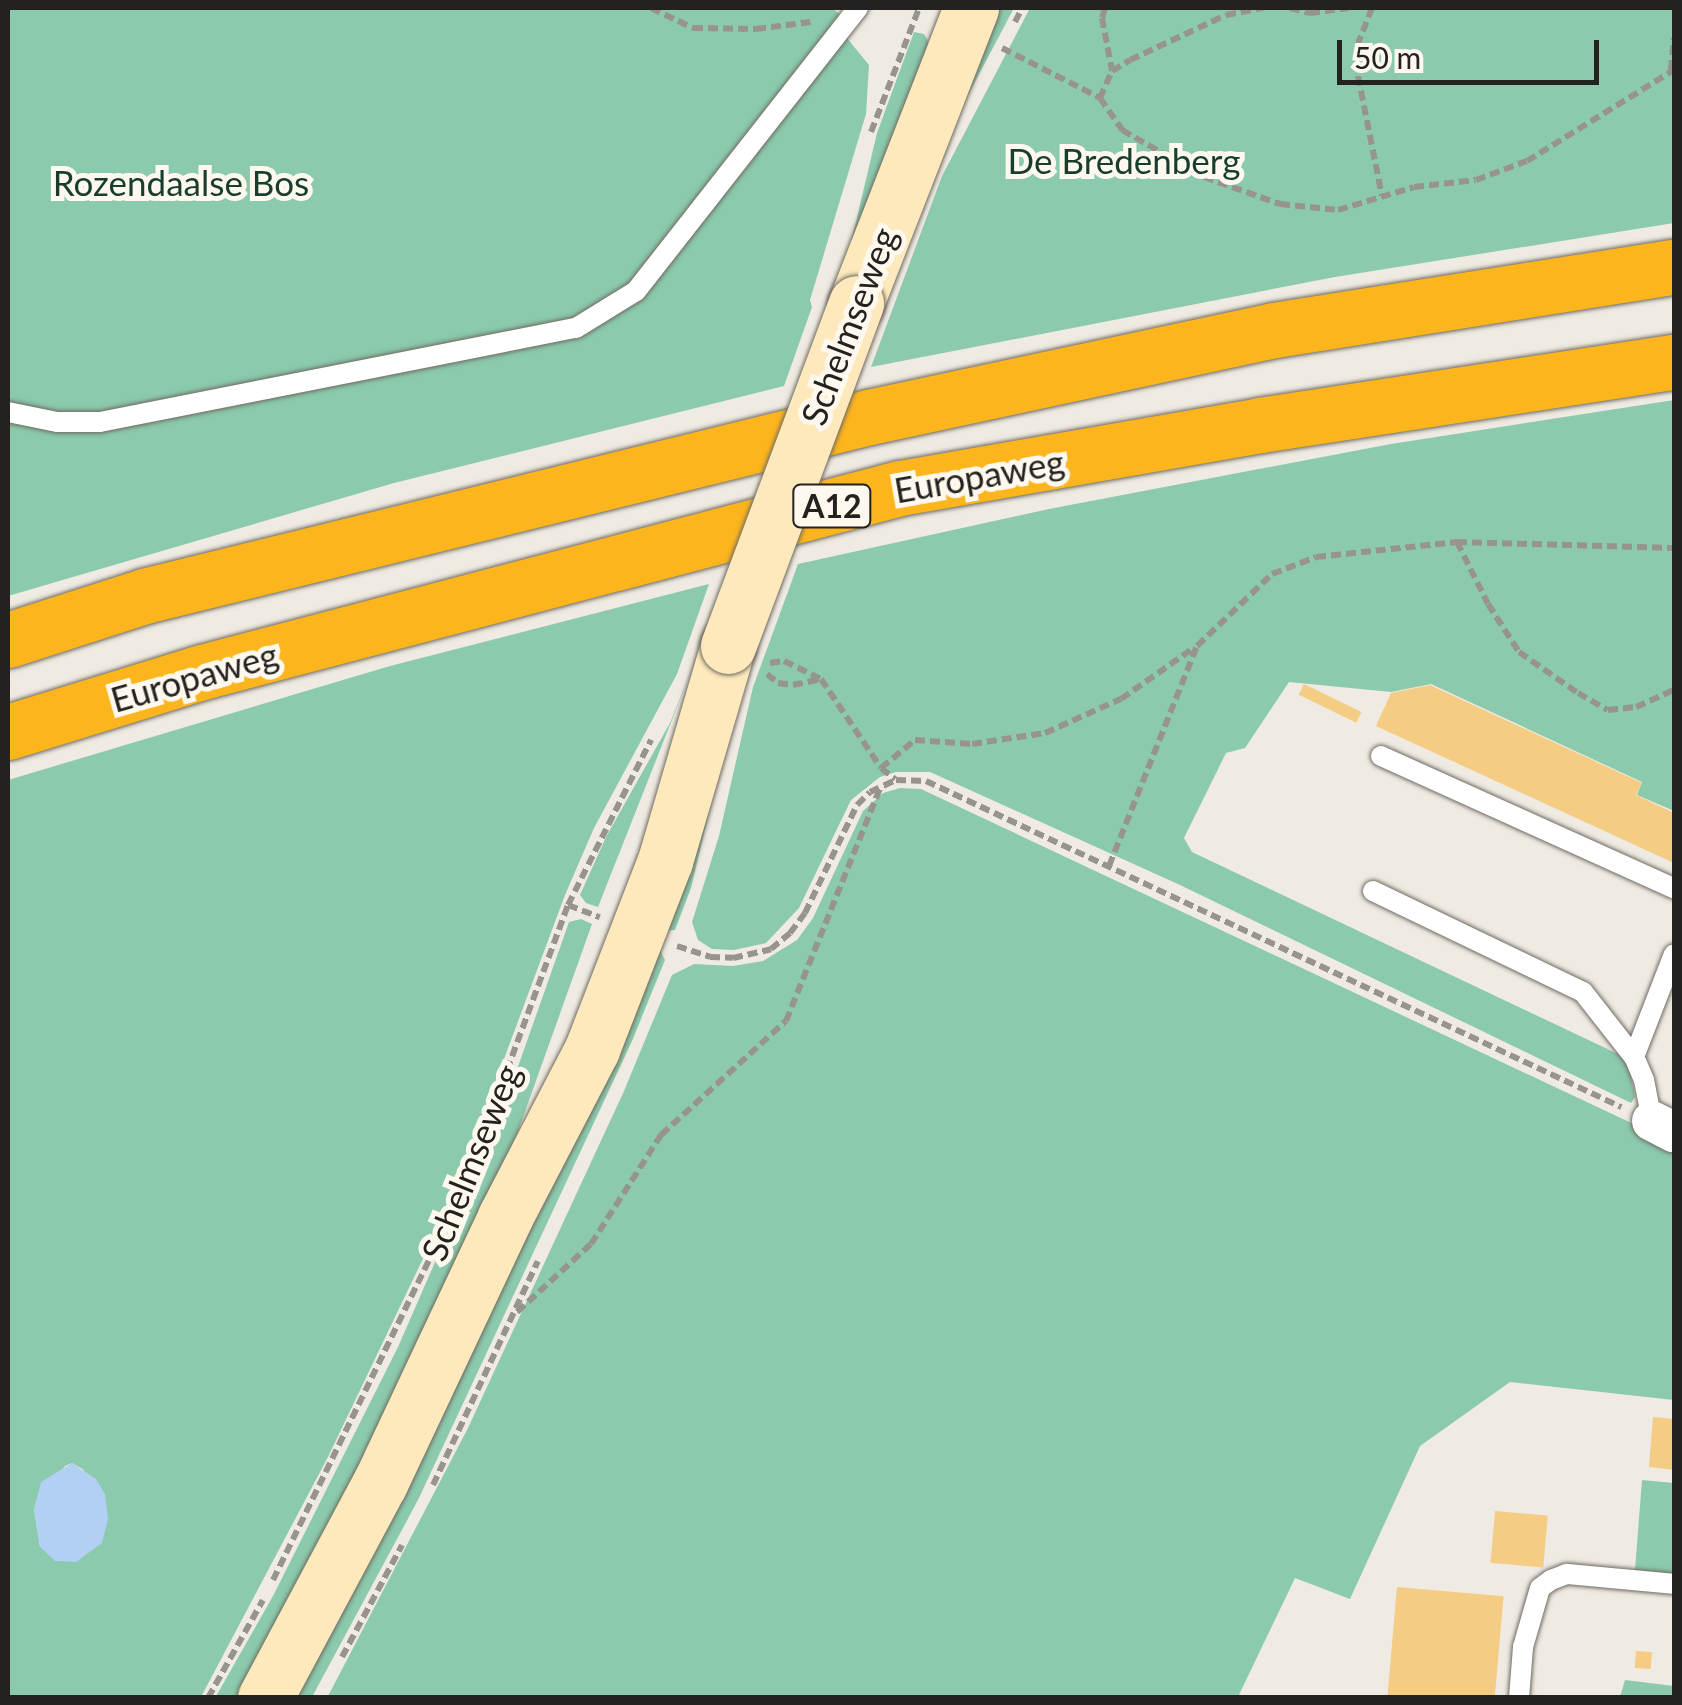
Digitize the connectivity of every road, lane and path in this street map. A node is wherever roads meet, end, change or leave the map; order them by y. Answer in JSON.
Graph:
{"nodes":[{"id":1,"x":651,"y":8,"type":"edge"},
{"id":2,"x":858,"y":8,"type":"edge"},
{"id":3,"x":1104,"y":8,"type":"edge"},
{"id":4,"x":1263,"y":8,"type":"edge"},
{"id":5,"x":1290,"y":8,"type":"edge"},
{"id":6,"x":1348,"y":8,"type":"edge"},
{"id":7,"x":1372,"y":8,"type":"edge"},
{"id":8,"x":822,"y":21,"type":"dead end"},
{"id":9,"x":986,"y":28,"type":"edge"},
{"id":10,"x":1674,"y":38,"type":"edge"},
{"id":11,"x":1673,"y":70,"type":"edge"},
{"id":12,"x":1112,"y":71,"type":"junction"},
{"id":13,"x":1100,"y":98,"type":"junction"},
{"id":14,"x":1382,"y":196,"type":"junction"},
{"id":15,"x":1674,"y":267,"type":"edge"},
{"id":16,"x":1674,"y":362,"type":"edge"},
{"id":17,"x":8,"y":412,"type":"edge"},
{"id":18,"x":1457,"y":542,"type":"junction"},
{"id":19,"x":1674,"y":548,"type":"edge"},
{"id":20,"x":8,"y":640,"type":"edge"},
{"id":21,"x":1197,"y":646,"type":"junction"},
{"id":22,"x":820,"y":679,"type":"junction"},
{"id":23,"x":1674,"y":690,"type":"edge"},
{"id":24,"x":8,"y":732,"type":"edge"},
{"id":25,"x":654,"y":736,"type":"dead end"},
{"id":26,"x":1381,"y":756,"type":"dead end"},
{"id":27,"x":881,"y":768,"type":"junction"},
{"id":28,"x":896,"y":780,"type":"junction"},
{"id":29,"x":882,"y":785,"type":"junction"},
{"id":30,"x":1109,"y":866,"type":"junction"},
{"id":31,"x":1674,"y":888,"type":"edge"},
{"id":32,"x":1374,"y":892,"type":"dead end"},
{"id":33,"x":676,"y":946,"type":"dead end"},
{"id":34,"x":1674,"y":954,"type":"edge"},
{"id":35,"x":1634,"y":1058,"type":"junction"},
{"id":36,"x":1663,"y":1126,"type":"edge"},
{"id":37,"x":513,"y":1316,"type":"dead end"},
{"id":38,"x":1674,"y":1584,"type":"edge"},
{"id":39,"x":208,"y":1698,"type":"edge"},
{"id":40,"x":265,"y":1698,"type":"edge"},
{"id":41,"x":1519,"y":1698,"type":"edge"}],
"edges":[{"from":1,"to":8,"type":"path"},
{"from":2,"to":17,"type":"lane"},
{"from":3,"to":12,"type":"path"},
{"from":4,"to":12,"type":"path"},
{"from":5,"to":6,"type":"path"},
{"from":7,"to":14,"type":"path"},
{"from":9,"to":13,"type":"path"},
{"from":9,"to":40,"type":"main road","name":"Schelmseweg","bridge":true},
{"from":10,"to":11,"type":"path"},
{"from":11,"to":14,"type":"path"},
{"from":12,"to":13,"type":"path"},
{"from":13,"to":14,"type":"path"},
{"from":15,"to":20,"type":"highway","number":"A12"},
{"from":16,"to":24,"type":"highway","name":"Europaweg","number":"A12"},
{"from":18,"to":19,"type":"path"},
{"from":18,"to":21,"type":"path"},
{"from":18,"to":23,"type":"path"},
{"from":21,"to":27,"type":"path"},
{"from":21,"to":30,"type":"path"},
{"from":22,"to":22,"type":"path"},
{"from":22,"to":27,"type":"path"},
{"from":25,"to":39,"type":"path","name":"Schelmseweg"},
{"from":26,"to":31,"type":"lane"},
{"from":27,"to":28,"type":"path"},
{"from":28,"to":29,"type":"path"},
{"from":28,"to":30,"type":"path"},
{"from":29,"to":33,"type":"path"},
{"from":29,"to":37,"type":"path"},
{"from":30,"to":36,"type":"path"},
{"from":32,"to":35,"type":"lane"},
{"from":34,"to":35,"type":"lane"},
{"from":35,"to":36,"type":"lane"},
{"from":38,"to":41,"type":"lane"}]}
